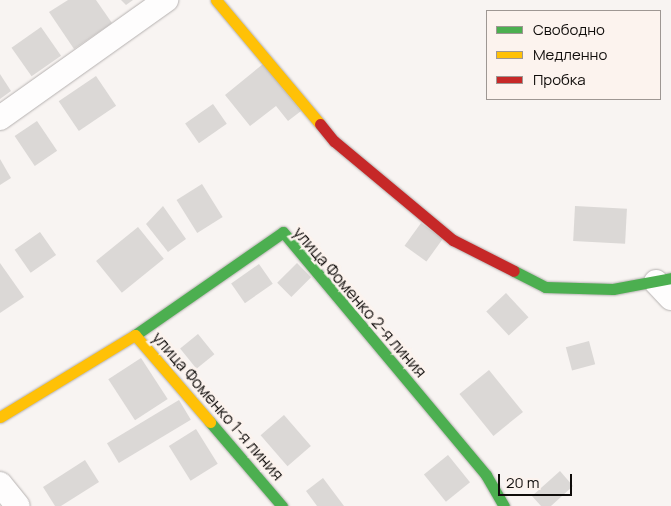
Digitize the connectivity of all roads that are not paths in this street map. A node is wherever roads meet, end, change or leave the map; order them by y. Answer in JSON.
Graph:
{"nodes":[{"id":1,"x":166,"y":0,"type":"edge"},
{"id":2,"x":216,"y":0,"type":"edge"},
{"id":3,"x":0,"y":118,"type":"edge"},
{"id":4,"x":666,"y":286,"type":"edge"},
{"id":5,"x":136,"y":334,"type":"junction"},
{"id":6,"x":0,"y":418,"type":"edge"},
{"id":7,"x":0,"y":484,"type":"edge"},
{"id":8,"x":18,"y":506,"type":"edge"},
{"id":9,"x":282,"y":506,"type":"edge"},
{"id":10,"x":504,"y":506,"type":"edge"}],
"edges":[{"from":1,"to":3,"type":"street"},
{"from":2,"to":4,"type":"street"},
{"from":5,"to":6,"type":"street","name":"улица Фоменко 1-я линия"},
{"from":5,"to":9,"type":"street","name":"улица Фоменко 1-я линия"},
{"from":5,"to":10,"type":"street","name":"улица Фоменко 2-я линия"},
{"from":7,"to":8,"type":"street"}]}
